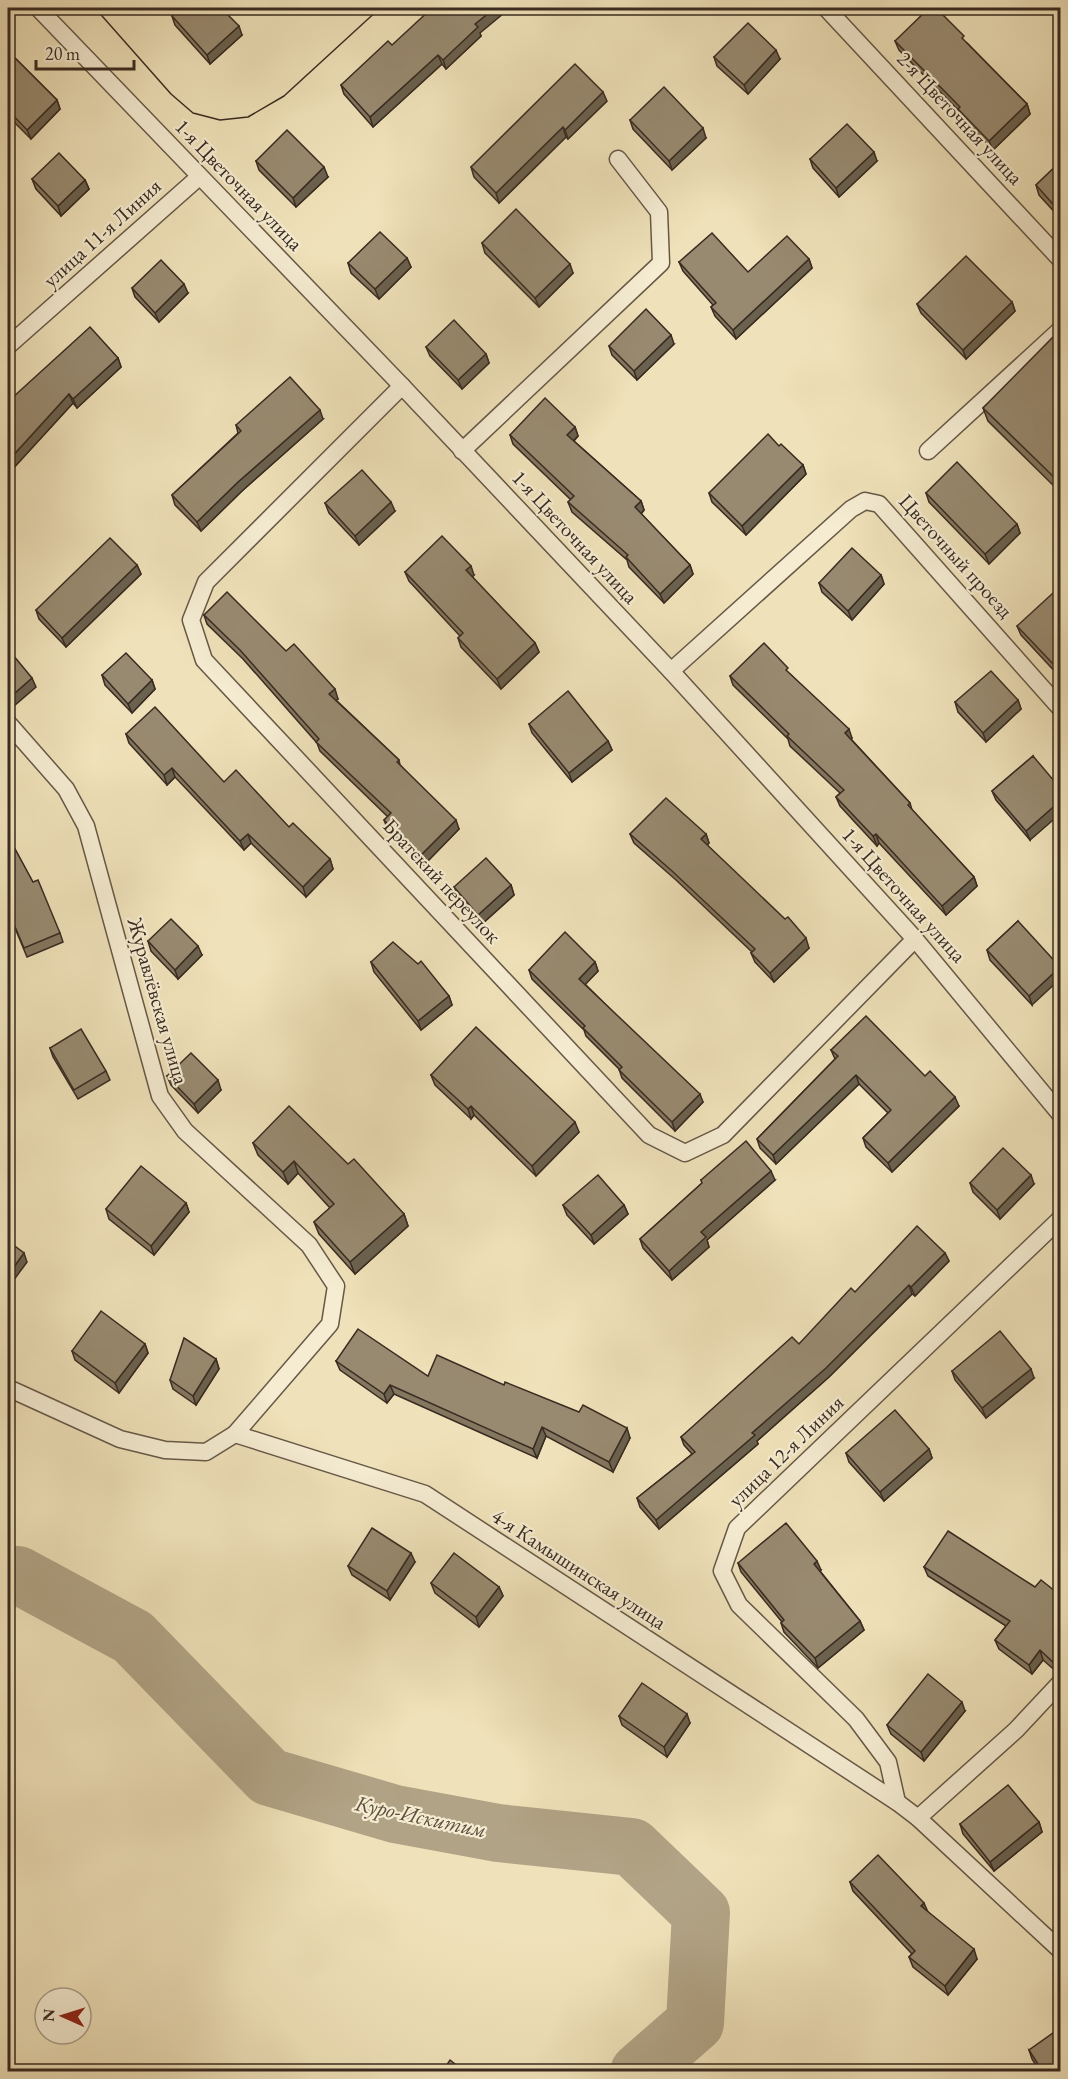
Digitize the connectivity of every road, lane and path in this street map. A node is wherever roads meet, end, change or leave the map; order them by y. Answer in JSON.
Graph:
{"nodes":[{"id":1,"x":38,"y":8,"type":"edge"},
{"id":2,"x":826,"y":8,"type":"edge"},
{"id":3,"x":618,"y":159,"type":"dead end"},
{"id":4,"x":199,"y":177,"type":"junction"},
{"id":5,"x":1060,"y":259,"type":"edge"},
{"id":6,"x":1060,"y":330,"type":"edge"},
{"id":7,"x":8,"y":346,"type":"edge"},
{"id":8,"x":402,"y":386,"type":"junction"},
{"id":9,"x":462,"y":451,"type":"junction"},
{"id":10,"x":928,"y":451,"type":"dead end"},
{"id":11,"x":671,"y":671,"type":"junction"},
{"id":12,"x":1060,"y":708,"type":"edge"},
{"id":13,"x":8,"y":723,"type":"edge"},
{"id":14,"x":915,"y":939,"type":"junction"},
{"id":15,"x":1060,"y":1114,"type":"edge"},
{"id":16,"x":1060,"y":1219,"type":"edge"},
{"id":17,"x":8,"y":1388,"type":"edge"},
{"id":18,"x":236,"y":1434,"type":"junction"},
{"id":19,"x":1060,"y":1683,"type":"edge"},
{"id":20,"x":897,"y":1802,"type":"junction"},
{"id":21,"x":918,"y":1818,"type":"junction"},
{"id":22,"x":1060,"y":1950,"type":"edge"}],
"edges":[{"from":1,"to":4,"type":"lane","name":"1-я Цветочная улица"},
{"from":2,"to":5,"type":"lane","name":"2-я Цветочная улица"},
{"from":3,"to":9,"type":"lane"},
{"from":4,"to":7,"type":"lane","name":"улица 11-я Линия"},
{"from":4,"to":8,"type":"lane","name":"1-я Цветочная улица"},
{"from":6,"to":10,"type":"lane"},
{"from":8,"to":9,"type":"lane","name":"1-я Цветочная улица"},
{"from":8,"to":14,"type":"lane","name":"Братский переулок"},
{"from":9,"to":11,"type":"lane","name":"1-я Цветочная улица"},
{"from":11,"to":12,"type":"lane","name":"Цветочный проезд"},
{"from":11,"to":14,"type":"lane","name":"1-я Цветочная улица"},
{"from":13,"to":18,"type":"lane","name":"Журавлёвская улица"},
{"from":14,"to":15,"type":"lane","name":"1-я Цветочная улица"},
{"from":16,"to":20,"type":"lane","name":"улица 12-я Линия"},
{"from":17,"to":18,"type":"lane"},
{"from":18,"to":20,"type":"lane","name":"4-я Камышинская улица"},
{"from":19,"to":21,"type":"lane"},
{"from":20,"to":21,"type":"lane","name":"4-я Камышинская улица"},
{"from":21,"to":22,"type":"lane","name":"4-я Камышинская улица"}]}
